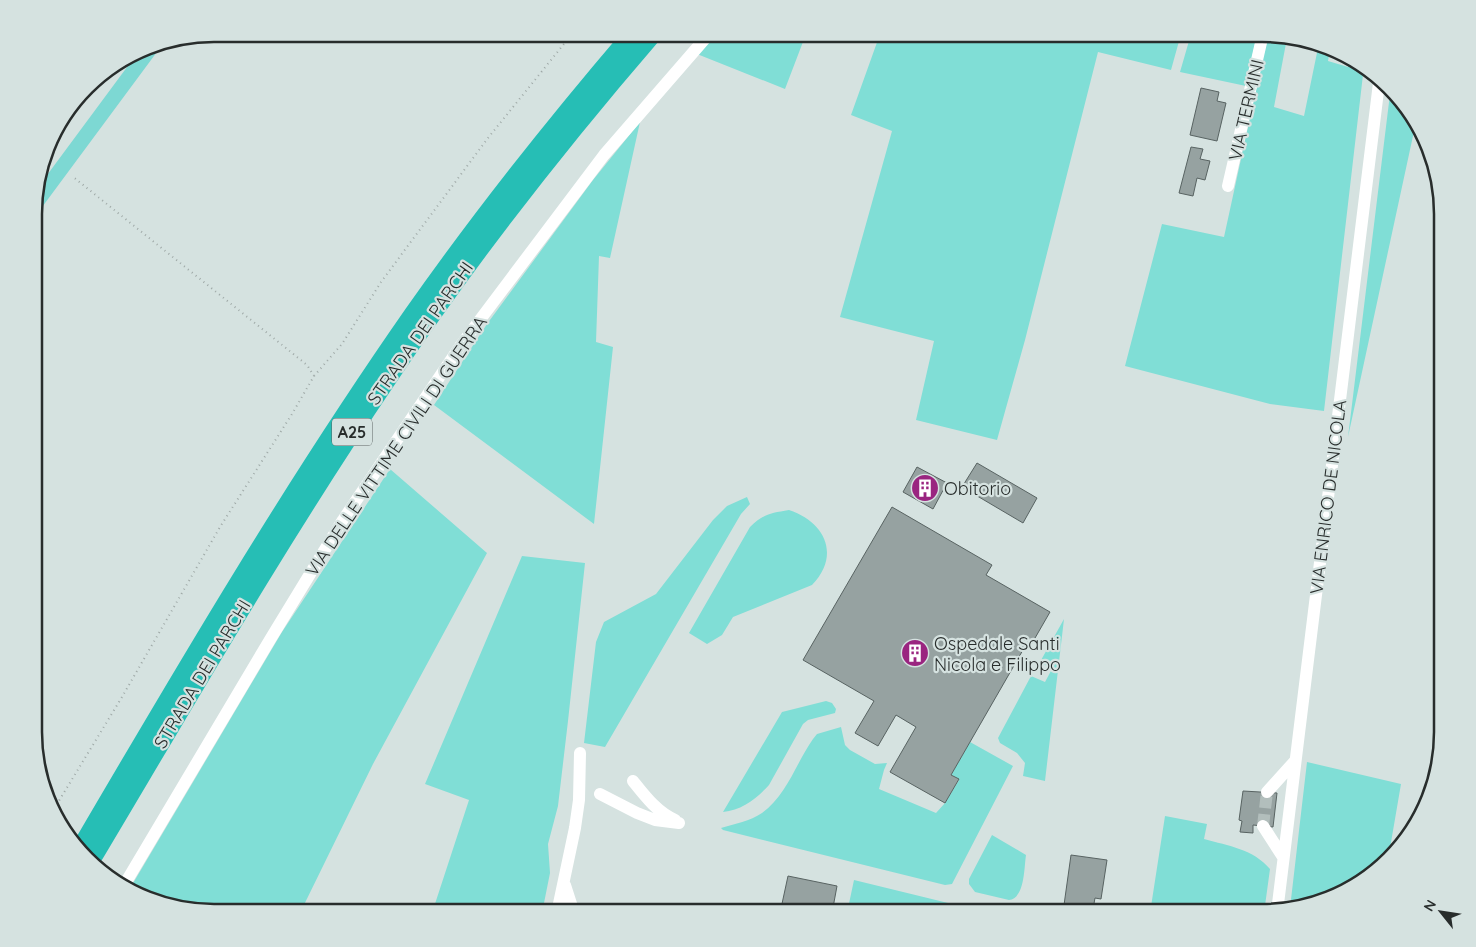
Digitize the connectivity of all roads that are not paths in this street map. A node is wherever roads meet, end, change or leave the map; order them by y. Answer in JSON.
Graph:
{"nodes":[{"id":1,"x":625,"y":42,"type":"edge"},
{"id":2,"x":646,"y":42,"type":"edge"},
{"id":3,"x":702,"y":42,"type":"edge"},
{"id":4,"x":1261,"y":42,"type":"edge"},
{"id":5,"x":143,"y":58,"type":"edge"},
{"id":6,"x":1378,"y":89,"type":"edge"},
{"id":7,"x":1228,"y":186,"type":"dead end"},
{"id":8,"x":44,"y":192,"type":"edge"},
{"id":9,"x":580,"y":753,"type":"dead end"},
{"id":10,"x":1295,"y":761,"type":"junction"},
{"id":11,"x":633,"y":782,"type":"dead end"},
{"id":12,"x":1268,"y":792,"type":"tunnel mouth"},
{"id":13,"x":600,"y":794,"type":"dead end"},
{"id":14,"x":1263,"y":826,"type":"tunnel mouth"},
{"id":15,"x":83,"y":844,"type":"edge"},
{"id":16,"x":94,"y":855,"type":"edge"},
{"id":17,"x":1284,"y":857,"type":"junction"},
{"id":18,"x":127,"y":880,"type":"edge"},
{"id":19,"x":564,"y":882,"type":"junction"},
{"id":20,"x":1278,"y":903,"type":"edge"},
{"id":21,"x":559,"y":905,"type":"edge"},
{"id":22,"x":571,"y":905,"type":"edge"}],
"edges":[{"from":1,"to":15,"type":"highway","name":"STRADA DEI PARCHI","number":"A25"},
{"from":2,"to":16,"type":"highway","name":"STRADA DEI PARCHI","number":"A25"},
{"from":3,"to":18,"type":"street","name":"VIA DELLE VITTIME CIVILI DI GUERRA"},
{"from":4,"to":7,"type":"street","name":"VIA TERMINI"},
{"from":5,"to":8,"type":"main road"},
{"from":6,"to":10,"type":"street","name":"VIA ENRICO DE NICOLA"},
{"from":9,"to":19,"type":"street"},
{"from":10,"to":12,"type":"street"},
{"from":10,"to":17,"type":"street","name":"VIA ENRICO DE NICOLA"},
{"from":11,"to":13,"type":"street"},
{"from":14,"to":17,"type":"street"},
{"from":17,"to":20,"type":"street","name":"VIA ENRICO DE NICOLA"},
{"from":19,"to":21,"type":"street"},
{"from":19,"to":22,"type":"street"}]}
